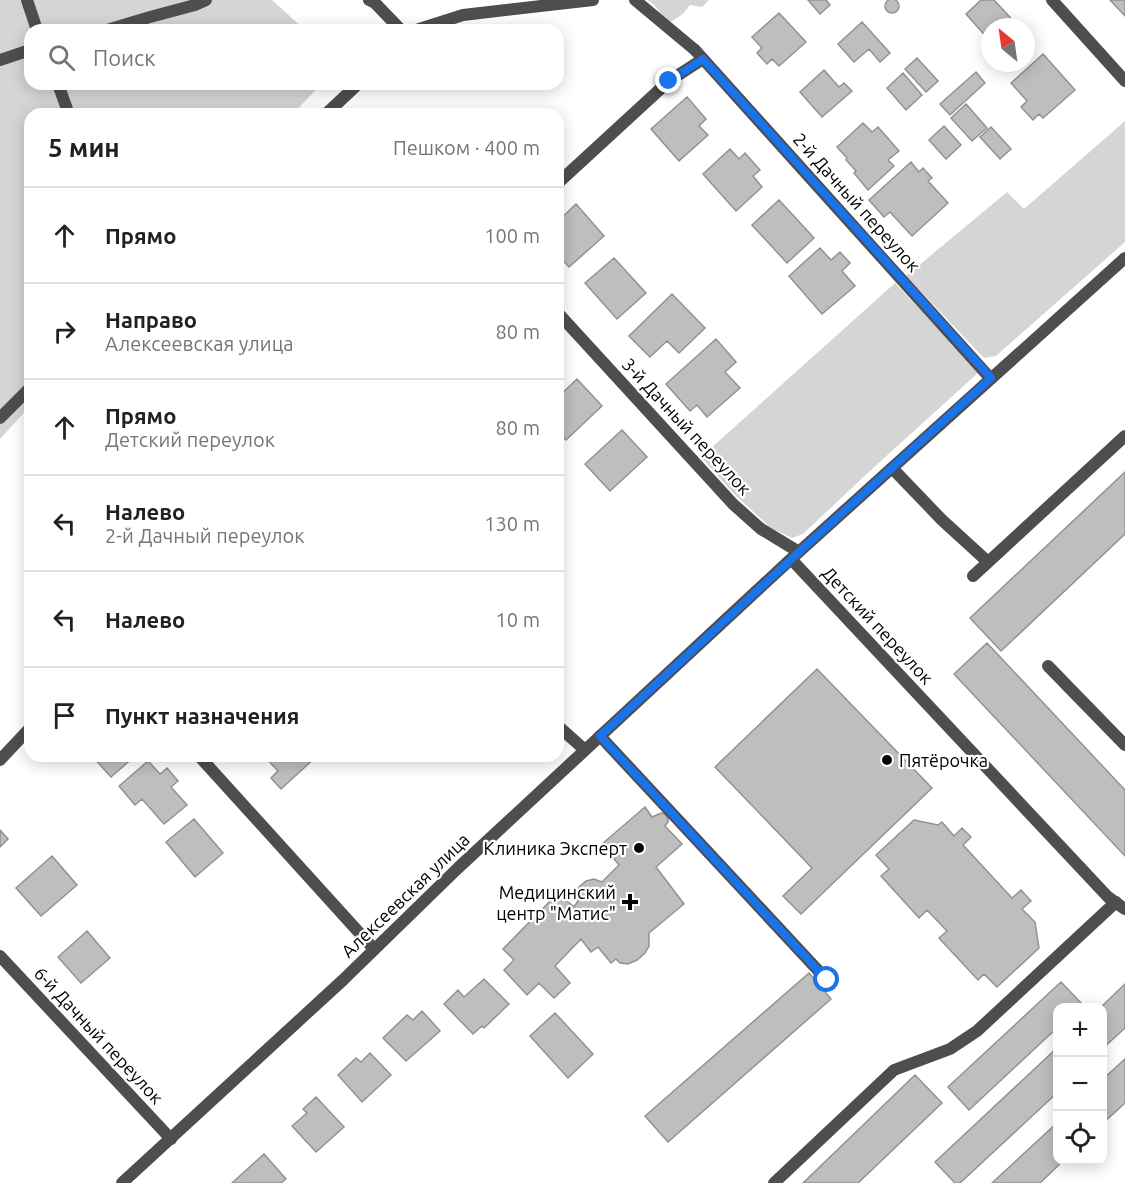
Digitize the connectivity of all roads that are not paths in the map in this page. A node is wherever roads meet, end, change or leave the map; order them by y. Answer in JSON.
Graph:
{"nodes":[{"id":1,"x":27,"y":0,"type":"edge"},
{"id":2,"x":206,"y":0,"type":"edge"},
{"id":3,"x":369,"y":0,"type":"edge"},
{"id":4,"x":592,"y":0,"type":"edge"},
{"id":5,"x":635,"y":0,"type":"edge"},
{"id":6,"x":1052,"y":0,"type":"edge"},
{"id":7,"x":35,"y":24,"type":"edge"},
{"id":8,"x":127,"y":24,"type":"edge"},
{"id":9,"x":395,"y":24,"type":"edge"},
{"id":10,"x":435,"y":24,"type":"edge"},
{"id":11,"x":24,"y":52,"type":"edge"},
{"id":12,"x":699,"y":55,"type":"junction"},
{"id":13,"x":0,"y":60,"type":"edge"},
{"id":14,"x":1125,"y":81,"type":"edge"},
{"id":15,"x":60,"y":90,"type":"edge"},
{"id":16,"x":352,"y":90,"type":"edge"},
{"id":17,"x":67,"y":108,"type":"edge"},
{"id":18,"x":332,"y":108,"type":"edge"},
{"id":19,"x":564,"y":177,"type":"edge"},
{"id":20,"x":1125,"y":258,"type":"edge"},
{"id":21,"x":564,"y":320,"type":"edge"},
{"id":22,"x":991,"y":378,"type":"junction"},
{"id":23,"x":24,"y":394,"type":"edge"},
{"id":24,"x":0,"y":418,"type":"edge"},
{"id":25,"x":1125,"y":436,"type":"edge"},
{"id":26,"x":892,"y":468,"type":"junction"},
{"id":27,"x":795,"y":555,"type":"junction"},
{"id":28,"x":988,"y":562,"type":"junction"},
{"id":29,"x":973,"y":576,"type":"dead end"},
{"id":30,"x":1048,"y":666,"type":"dead end"},
{"id":31,"x":564,"y":731,"type":"edge"},
{"id":32,"x":24,"y":734,"type":"edge"},
{"id":33,"x":600,"y":736,"type":"junction"},
{"id":34,"x":1125,"y":745,"type":"edge"},
{"id":35,"x":585,"y":750,"type":"junction"},
{"id":36,"x":0,"y":760,"type":"edge"},
{"id":37,"x":204,"y":762,"type":"edge"},
{"id":38,"x":1120,"y":906,"type":"edge"},
{"id":39,"x":374,"y":949,"type":"junction"},
{"id":40,"x":0,"y":956,"type":"edge"},
{"id":41,"x":827,"y":980,"type":"dead end"},
{"id":42,"x":171,"y":1139,"type":"junction"},
{"id":43,"x":122,"y":1183,"type":"edge"},
{"id":44,"x":774,"y":1183,"type":"edge"}],
"edges":[{"from":1,"to":7,"type":"street"},
{"from":2,"to":8,"type":"street"},
{"from":3,"to":9,"type":"street"},
{"from":4,"to":10,"type":"street"},
{"from":5,"to":12,"type":"street","name":"2-й Дачный переулок"},
{"from":6,"to":14,"type":"street"},
{"from":11,"to":13,"type":"street"},
{"from":12,"to":19,"type":"street"},
{"from":12,"to":22,"type":"street","name":"2-й Дачный переулок"},
{"from":15,"to":17,"type":"street"},
{"from":16,"to":18,"type":"street"},
{"from":20,"to":22,"type":"street"},
{"from":21,"to":27,"type":"street","name":"3-й Дачный переулок"},
{"from":22,"to":26,"type":"street"},
{"from":23,"to":24,"type":"street"},
{"from":25,"to":28,"type":"street"},
{"from":26,"to":27,"type":"street"},
{"from":26,"to":28,"type":"street"},
{"from":27,"to":33,"type":"street","name":"Алексеевская улица"},
{"from":27,"to":38,"type":"street","name":"Детский переулок"},
{"from":28,"to":29,"type":"street"},
{"from":30,"to":34,"type":"street"},
{"from":31,"to":35,"type":"street"},
{"from":32,"to":36,"type":"street"},
{"from":33,"to":35,"type":"street","name":"Алексеевская улица"},
{"from":33,"to":41,"type":"street"},
{"from":35,"to":39,"type":"street","name":"Алексеевская улица"},
{"from":37,"to":39,"type":"street"},
{"from":38,"to":44,"type":"street"},
{"from":39,"to":42,"type":"street","name":"Алексеевская улица"},
{"from":40,"to":42,"type":"street","name":"6-й Дачный переулок"},
{"from":42,"to":43,"type":"street","name":"Алексеевская улица"}]}
